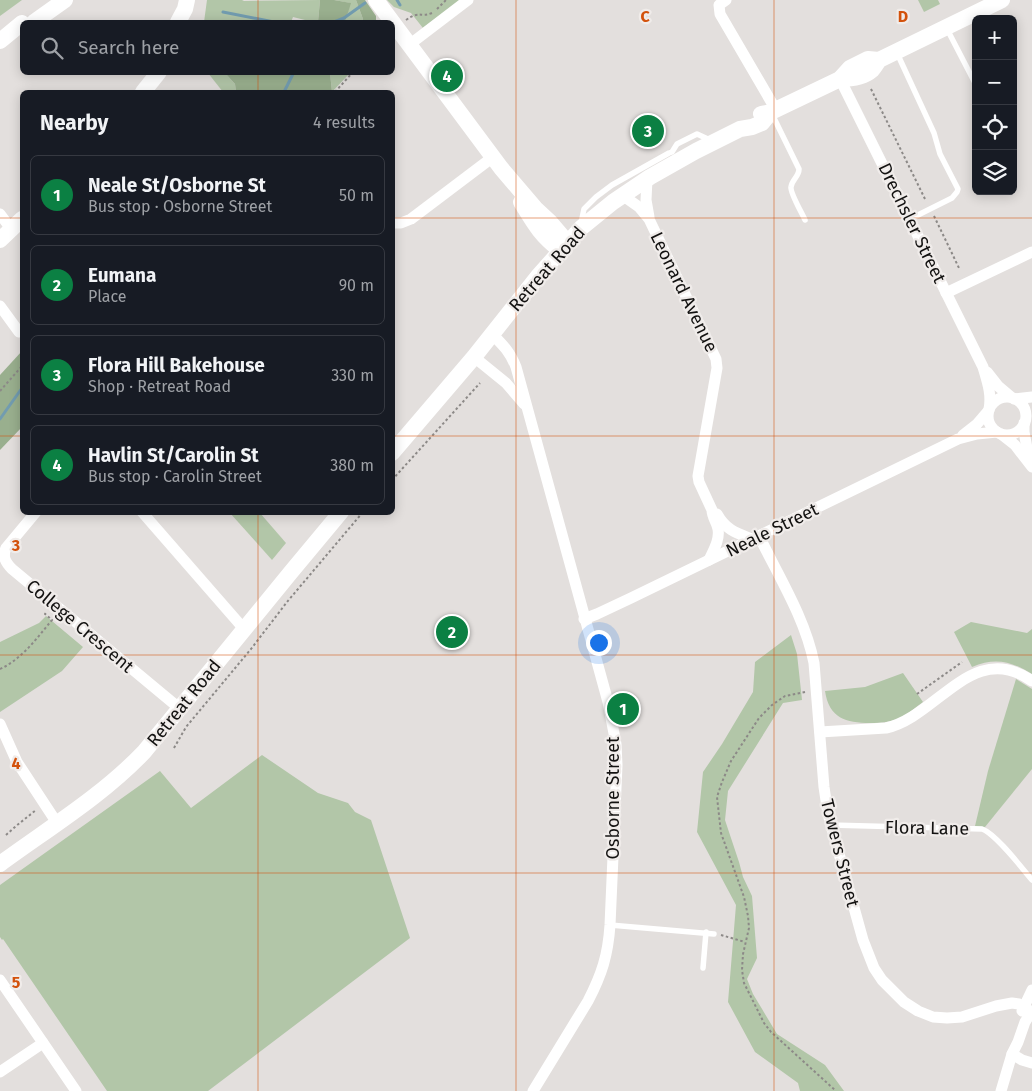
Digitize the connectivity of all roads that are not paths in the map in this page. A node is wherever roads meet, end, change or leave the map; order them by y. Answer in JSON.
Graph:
{"nodes":[{"id":1,"x":51,"y":0,"type":"edge"},
{"id":2,"x":64,"y":0,"type":"edge"},
{"id":3,"x":176,"y":0,"type":"edge"},
{"id":4,"x":187,"y":0,"type":"edge"},
{"id":5,"x":376,"y":0,"type":"edge"},
{"id":6,"x":468,"y":0,"type":"edge"},
{"id":7,"x":726,"y":0,"type":"edge"},
{"id":8,"x":1002,"y":0,"type":"edge"},
{"id":9,"x":27,"y":20,"type":"edge"},
{"id":10,"x":37,"y":20,"type":"edge"},
{"id":11,"x":178,"y":20,"type":"edge"},
{"id":12,"x":179,"y":20,"type":"edge"},
{"id":13,"x":391,"y":20,"type":"edge"},
{"id":14,"x":20,"y":25,"type":"edge"},
{"id":15,"x":395,"y":26,"type":"edge"},
{"id":16,"x":946,"y":27,"type":"junction"},
{"id":17,"x":20,"y":31,"type":"edge"},
{"id":18,"x":0,"y":42,"type":"edge"},
{"id":19,"x":409,"y":45,"type":"junction"},
{"id":20,"x":0,"y":46,"type":"edge"},
{"id":21,"x":896,"y":52,"type":"junction"},
{"id":22,"x":157,"y":75,"type":"edge"},
{"id":23,"x":972,"y":77,"type":"edge"},
{"id":24,"x":840,"y":79,"type":"junction"},
{"id":25,"x":145,"y":90,"type":"edge"},
{"id":26,"x":774,"y":111,"type":"junction"},
{"id":27,"x":714,"y":142,"type":"junction"},
{"id":28,"x":497,"y":162,"type":"junction"},
{"id":29,"x":647,"y":179,"type":"junction"},
{"id":30,"x":622,"y":195,"type":"junction"},
{"id":31,"x":0,"y":214,"type":"edge"},
{"id":32,"x":649,"y":219,"type":"junction"},
{"id":33,"x":910,"y":219,"type":"junction"},
{"id":34,"x":805,"y":220,"type":"dead end"},
{"id":35,"x":395,"y":223,"type":"edge"},
{"id":36,"x":581,"y":228,"type":"junction"},
{"id":37,"x":12,"y":230,"type":"edge"},
{"id":38,"x":564,"y":246,"type":"junction"},
{"id":39,"x":1032,"y":252,"type":"edge"},
{"id":40,"x":946,"y":293,"type":"junction"},
{"id":41,"x":0,"y":306,"type":"edge"},
{"id":42,"x":19,"y":332,"type":"dead end"},
{"id":43,"x":492,"y":334,"type":"junction"},
{"id":44,"x":474,"y":357,"type":"junction"},
{"id":45,"x":983,"y":367,"type":"junction"},
{"id":46,"x":1013,"y":398,"type":"junction"},
{"id":47,"x":1032,"y":398,"type":"edge"},
{"id":48,"x":527,"y":408,"type":"junction"},
{"id":49,"x":989,"y":409,"type":"junction"},
{"id":50,"x":1032,"y":412,"type":"edge"},
{"id":51,"x":1024,"y":422,"type":"junction"},
{"id":52,"x":999,"y":433,"type":"junction"},
{"id":53,"x":958,"y":439,"type":"junction"},
{"id":54,"x":395,"y":449,"type":"edge"},
{"id":55,"x":1031,"y":465,"type":"edge"},
{"id":56,"x":712,"y":510,"type":"junction"},
{"id":57,"x":33,"y":515,"type":"edge"},
{"id":58,"x":145,"y":515,"type":"edge"},
{"id":59,"x":339,"y":515,"type":"edge"},
{"id":60,"x":755,"y":538,"type":"junction"},
{"id":61,"x":709,"y":560,"type":"junction"},
{"id":62,"x":584,"y":619,"type":"junction"},
{"id":63,"x":244,"y":630,"type":"junction"},
{"id":64,"x":1032,"y":681,"type":"edge"},
{"id":65,"x":179,"y":708,"type":"junction"},
{"id":66,"x":0,"y":724,"type":"edge"},
{"id":67,"x":820,"y":732,"type":"junction"},
{"id":68,"x":57,"y":823,"type":"junction"},
{"id":69,"x":830,"y":825,"type":"junction"},
{"id":70,"x":0,"y":864,"type":"edge"},
{"id":71,"x":1032,"y":880,"type":"edge"},
{"id":72,"x":610,"y":925,"type":"junction"},
{"id":73,"x":706,"y":932,"type":"junction"},
{"id":74,"x":714,"y":934,"type":"road end"},
{"id":75,"x":702,"y":968,"type":"dead end"},
{"id":76,"x":0,"y":980,"type":"edge"},
{"id":77,"x":1032,"y":990,"type":"edge"},
{"id":78,"x":1029,"y":1010,"type":"edge"},
{"id":79,"x":43,"y":1043,"type":"junction"},
{"id":80,"x":1012,"y":1054,"type":"junction"},
{"id":81,"x":1032,"y":1058,"type":"edge"},
{"id":82,"x":1032,"y":1063,"type":"edge"},
{"id":83,"x":0,"y":1072,"type":"edge"},
{"id":84,"x":76,"y":1091,"type":"edge"},
{"id":85,"x":533,"y":1091,"type":"edge"},
{"id":86,"x":1001,"y":1091,"type":"edge"}],
"edges":[{"from":1,"to":9,"type":"street"},
{"from":2,"to":10,"type":"street"},
{"from":3,"to":11,"type":"street"},
{"from":4,"to":12,"type":"street"},
{"from":5,"to":13,"type":"street"},
{"from":6,"to":19,"type":"street"},
{"from":7,"to":26,"type":"street"},
{"from":8,"to":16,"type":"street","name":"Retreat Road"},
{"from":14,"to":18,"type":"street"},
{"from":15,"to":19,"type":"street"},
{"from":16,"to":21,"type":"street","name":"Retreat Road"},
{"from":16,"to":23,"type":"lane"},
{"from":17,"to":20,"type":"street"},
{"from":19,"to":28,"type":"street"},
{"from":21,"to":24,"type":"street","name":"Retreat Road"},
{"from":21,"to":33,"type":"lane"},
{"from":22,"to":25,"type":"street"},
{"from":24,"to":26,"type":"street","name":"Retreat Road"},
{"from":24,"to":33,"type":"street","name":"Drechsler Street"},
{"from":26,"to":27,"type":"street","name":"Retreat Road"},
{"from":26,"to":34,"type":"lane"},
{"from":27,"to":29,"type":"street","name":"Retreat Road"},
{"from":27,"to":36,"type":"lane"},
{"from":28,"to":35,"type":"street"},
{"from":28,"to":38,"type":"street"},
{"from":29,"to":30,"type":"street","name":"Retreat Road"},
{"from":29,"to":32,"type":"street","name":"Leonard Avenue"},
{"from":30,"to":32,"type":"street","name":"Leonard Avenue"},
{"from":30,"to":36,"type":"street","name":"Retreat Road"},
{"from":31,"to":37,"type":"street"},
{"from":32,"to":56,"type":"street","name":"Leonard Avenue"},
{"from":33,"to":40,"type":"street","name":"Drechsler Street"},
{"from":36,"to":38,"type":"street","name":"Retreat Road"},
{"from":38,"to":43,"type":"street","name":"Retreat Road"},
{"from":39,"to":40,"type":"street"},
{"from":40,"to":45,"type":"street","name":"Drechsler Street"},
{"from":41,"to":42,"type":"street"},
{"from":43,"to":44,"type":"street","name":"Retreat Road"},
{"from":43,"to":48,"type":"street","name":"Osborne Street"},
{"from":44,"to":48,"type":"street","name":"Osborne Street"},
{"from":44,"to":54,"type":"street","name":"Retreat Road"},
{"from":45,"to":46,"type":"street","name":"Drechsler Street"},
{"from":45,"to":49,"type":"street","name":"Drechsler Street"},
{"from":46,"to":47,"type":"street"},
{"from":46,"to":49,"type":"street"},
{"from":46,"to":51,"type":"street"},
{"from":48,"to":62,"type":"street","name":"Osborne Street"},
{"from":49,"to":52,"type":"street"},
{"from":49,"to":53,"type":"street","name":"Neale Street"},
{"from":50,"to":51,"type":"street"},
{"from":51,"to":52,"type":"street"},
{"from":51,"to":55,"type":"street"},
{"from":52,"to":53,"type":"street","name":"Neale Street"},
{"from":52,"to":55,"type":"street"},
{"from":53,"to":60,"type":"street","name":"Neale Street"},
{"from":56,"to":60,"type":"street","name":"Leonard Avenue"},
{"from":56,"to":61,"type":"street","name":"Leonard Avenue"},
{"from":57,"to":65,"type":"street","name":"College Crescent"},
{"from":58,"to":63,"type":"street"},
{"from":59,"to":63,"type":"street","name":"Retreat Road"},
{"from":60,"to":61,"type":"street","name":"Neale Street"},
{"from":60,"to":67,"type":"street","name":"Towers Street"},
{"from":61,"to":62,"type":"street","name":"Neale Street"},
{"from":62,"to":72,"type":"street","name":"Osborne Street"},
{"from":63,"to":65,"type":"street","name":"Retreat Road"},
{"from":64,"to":67,"type":"street"},
{"from":65,"to":68,"type":"street","name":"Retreat Road"},
{"from":66,"to":68,"type":"street"},
{"from":67,"to":69,"type":"street","name":"Towers Street"},
{"from":68,"to":70,"type":"street","name":"Retreat Road"},
{"from":69,"to":71,"type":"lane","name":"Flora Lane"},
{"from":69,"to":78,"type":"street","name":"Towers Street"},
{"from":72,"to":73,"type":"lane"},
{"from":72,"to":85,"type":"street","name":"Osborne Street"},
{"from":73,"to":74,"type":"lane"},
{"from":73,"to":75,"type":"lane"},
{"from":76,"to":79,"type":"street"},
{"from":77,"to":78,"type":"street"},
{"from":78,"to":80,"type":"street"},
{"from":79,"to":83,"type":"street"},
{"from":79,"to":84,"type":"street"},
{"from":80,"to":81,"type":"street"},
{"from":80,"to":82,"type":"street"},
{"from":80,"to":86,"type":"street"}]}
